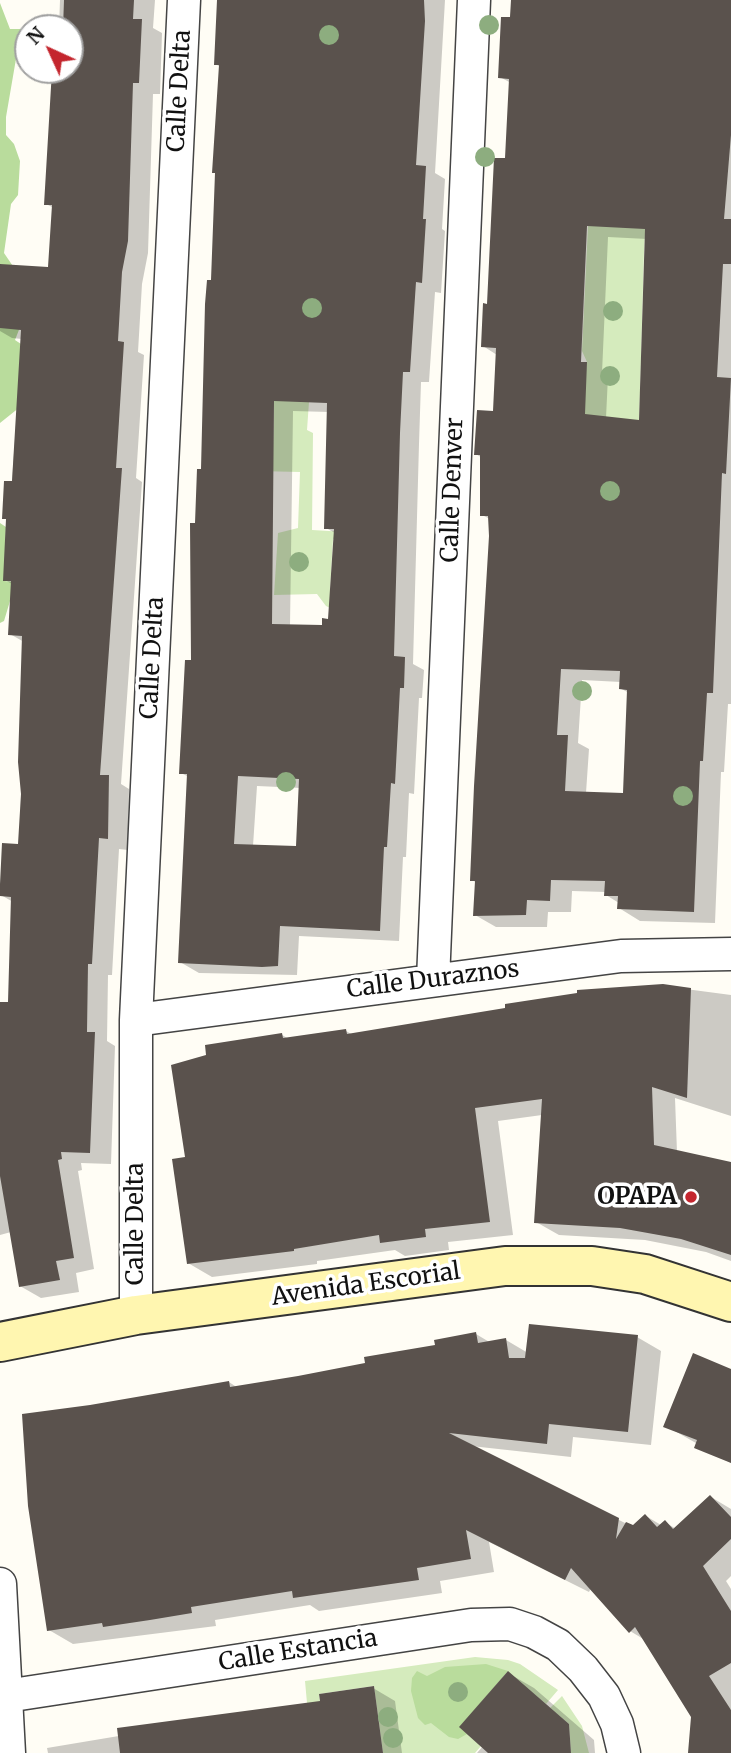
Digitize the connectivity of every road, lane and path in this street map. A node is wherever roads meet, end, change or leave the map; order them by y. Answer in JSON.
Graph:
{"nodes":[{"id":1,"x":184,"y":0,"type":"edge"},
{"id":2,"x":474,"y":0,"type":"edge"},
{"id":3,"x":731,"y":954,"type":"edge"},
{"id":4,"x":433,"y":980,"type":"junction"},
{"id":5,"x":136,"y":1020,"type":"junction"},
{"id":6,"x":731,"y":1303,"type":"edge"},
{"id":7,"x":136,"y":1315,"type":"junction"},
{"id":8,"x":0,"y":1342,"type":"edge"},
{"id":9,"x":0,"y":1584,"type":"edge"},
{"id":10,"x":4,"y":1696,"type":"edge"},
{"id":11,"x":9,"y":1753,"type":"edge"},
{"id":12,"x":624,"y":1753,"type":"edge"}],
"edges":[{"from":1,"to":5,"type":"street","name":"Calle Delta"},
{"from":2,"to":4,"type":"street","name":"Calle Denver"},
{"from":3,"to":4,"type":"street","name":"Calle Duraznos"},
{"from":4,"to":5,"type":"street","name":"Calle Duraznos"},
{"from":5,"to":7,"type":"street","name":"Calle Delta"},
{"from":6,"to":7,"type":"street","name":"Avenida Escorial"},
{"from":7,"to":8,"type":"street","name":"Avenida Escorial"},
{"from":9,"to":10,"type":"street"},
{"from":10,"to":11,"type":"street"},
{"from":10,"to":12,"type":"street","name":"Calle Estancia"}]}
